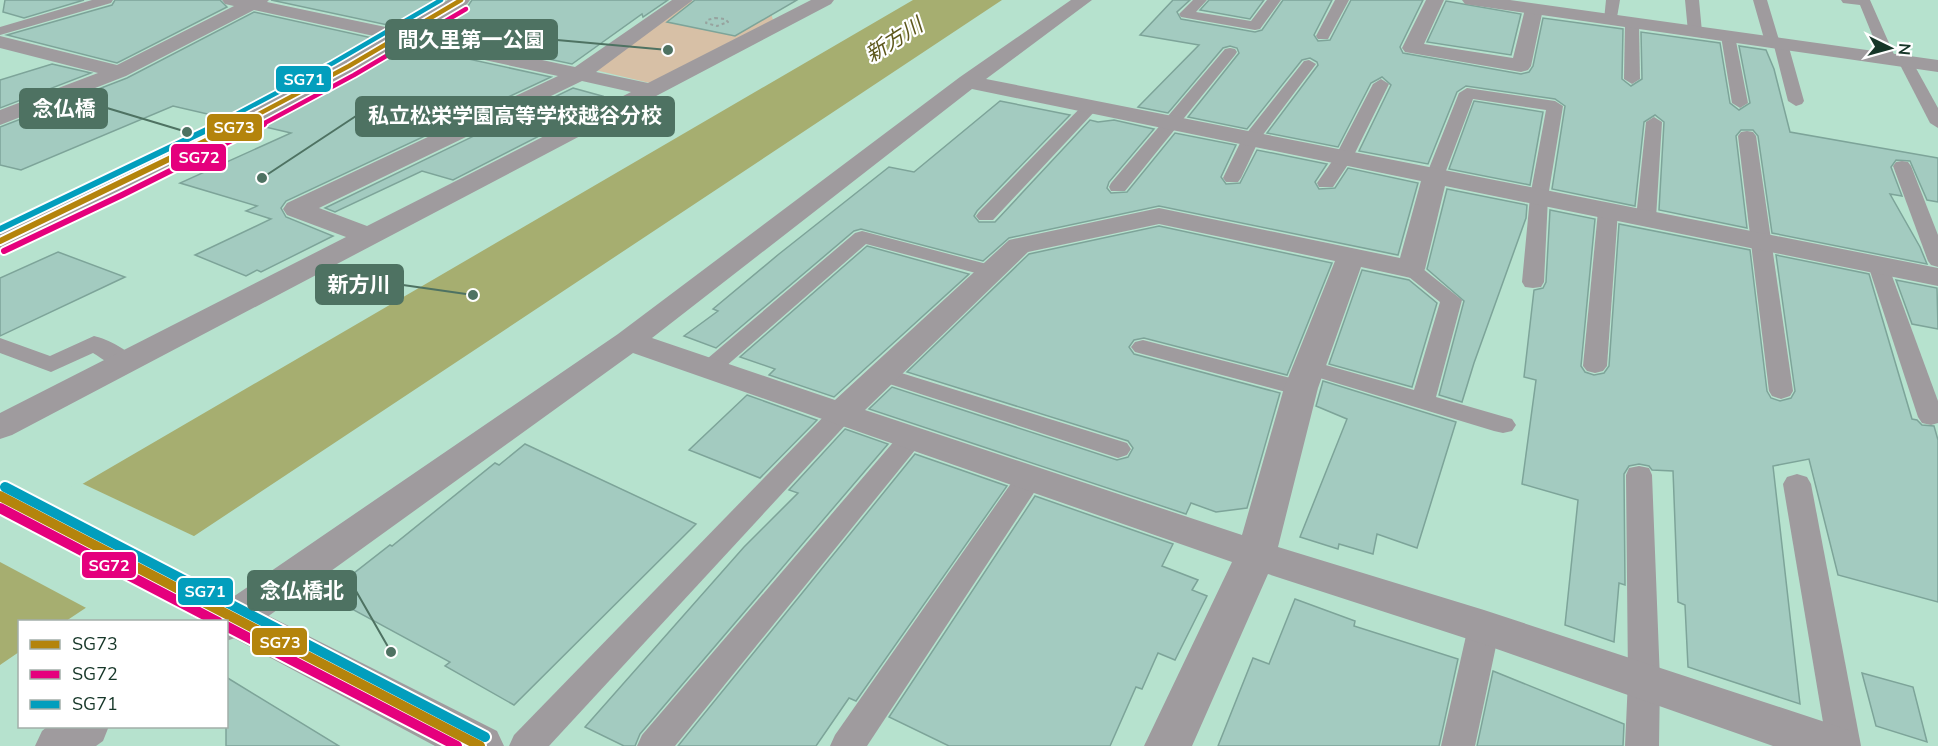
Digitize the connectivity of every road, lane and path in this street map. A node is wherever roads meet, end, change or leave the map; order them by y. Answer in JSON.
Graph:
{"nodes":[{"id":1,"x":106,"y":0,"type":"edge"},
{"id":2,"x":231,"y":0,"type":"edge"},
{"id":3,"x":461,"y":0,"type":"edge"},
{"id":4,"x":684,"y":0,"type":"edge"},
{"id":5,"x":825,"y":0,"type":"edge"},
{"id":6,"x":1083,"y":0,"type":"edge"},
{"id":7,"x":1200,"y":0,"type":"edge"},
{"id":8,"x":1274,"y":0,"type":"edge"},
{"id":9,"x":1342,"y":0,"type":"edge"},
{"id":10,"x":1435,"y":0,"type":"edge"},
{"id":11,"x":1470,"y":0,"type":"edge"},
{"id":12,"x":1613,"y":0,"type":"edge"},
{"id":13,"x":1692,"y":0,"type":"edge"},
{"id":14,"x":1760,"y":0,"type":"edge"},
{"id":15,"x":1848,"y":0,"type":"edge"},
{"id":16,"x":257,"y":2,"type":"edge"},
{"id":17,"x":1512,"y":3,"type":"edge"},
{"id":18,"x":1534,"y":9,"type":"junction"},
{"id":19,"x":1611,"y":20,"type":"junction"},
{"id":20,"x":1632,"y":23,"type":"junction"},
{"id":21,"x":0,"y":31,"type":"edge"},
{"id":22,"x":1695,"y":32,"type":"junction"},
{"id":23,"x":1323,"y":36,"type":"dead end"},
{"id":24,"x":1728,"y":36,"type":"junction"},
{"id":25,"x":401,"y":38,"type":"junction"},
{"id":26,"x":0,"y":42,"type":"edge"},
{"id":27,"x":1776,"y":43,"type":"junction"},
{"id":28,"x":1230,"y":52,"type":"dead end"},
{"id":29,"x":1897,"y":60,"type":"junction"},
{"id":30,"x":1309,"y":64,"type":"dead end"},
{"id":31,"x":1938,"y":66,"type":"edge"},
{"id":32,"x":119,"y":72,"type":"junction"},
{"id":33,"x":578,"y":75,"type":"junction"},
{"id":34,"x":1632,"y":79,"type":"dead end"},
{"id":35,"x":968,"y":82,"type":"junction"},
{"id":36,"x":1381,"y":84,"type":"dead end"},
{"id":37,"x":652,"y":90,"type":"junction"},
{"id":38,"x":1796,"y":101,"type":"dead end"},
{"id":39,"x":1740,"y":103,"type":"dead end"},
{"id":40,"x":1090,"y":107,"type":"junction"},
{"id":41,"x":0,"y":118,"type":"edge"},
{"id":42,"x":1169,"y":122,"type":"junction"},
{"id":43,"x":1654,"y":122,"type":"dead end"},
{"id":44,"x":1938,"y":123,"type":"edge"},
{"id":45,"x":1747,"y":136,"type":"dead end"},
{"id":46,"x":1251,"y":139,"type":"junction"},
{"id":47,"x":1344,"y":157,"type":"junction"},
{"id":48,"x":1902,"y":166,"type":"dead end"},
{"id":49,"x":1436,"y":176,"type":"junction"},
{"id":50,"x":1232,"y":178,"type":"dead end"},
{"id":51,"x":1326,"y":183,"type":"dead end"},
{"id":52,"x":1118,"y":187,"type":"dead end"},
{"id":53,"x":1539,"y":197,"type":"junction"},
{"id":54,"x":1608,"y":211,"type":"junction"},
{"id":55,"x":986,"y":216,"type":"dead end"},
{"id":56,"x":1647,"y":218,"type":"junction"},
{"id":57,"x":370,"y":236,"type":"junction"},
{"id":58,"x":0,"y":241,"type":"edge"},
{"id":59,"x":1761,"y":241,"type":"junction"},
{"id":60,"x":1351,"y":256,"type":"junction"},
{"id":61,"x":1938,"y":261,"type":"edge"},
{"id":62,"x":1878,"y":265,"type":"junction"},
{"id":63,"x":1411,"y":269,"type":"junction"},
{"id":64,"x":991,"y":271,"type":"junction"},
{"id":65,"x":1938,"y":277,"type":"edge"},
{"id":66,"x":1533,"y":282,"type":"dead end"},
{"id":67,"x":629,"y":341,"type":"junction"},
{"id":68,"x":0,"y":345,"type":"edge"},
{"id":69,"x":1143,"y":347,"type":"dead end"},
{"id":70,"x":124,"y":362,"type":"junction"},
{"id":71,"x":1595,"y":366,"type":"dead end"},
{"id":72,"x":709,"y":369,"type":"junction"},
{"id":73,"x":882,"y":374,"type":"junction"},
{"id":74,"x":1305,"y":377,"type":"junction"},
{"id":75,"x":1781,"y":390,"type":"dead end"},
{"id":76,"x":1423,"y":401,"type":"junction"},
{"id":77,"x":841,"y":414,"type":"junction"},
{"id":78,"x":1931,"y":417,"type":"dead end"},
{"id":79,"x":1503,"y":425,"type":"dead end"},
{"id":80,"x":0,"y":427,"type":"edge"},
{"id":81,"x":911,"y":438,"type":"junction"},
{"id":82,"x":1118,"y":449,"type":"dead end"},
{"id":83,"x":1639,"y":475,"type":"dead end"},
{"id":84,"x":1029,"y":479,"type":"junction"},
{"id":85,"x":1797,"y":484,"type":"dead end"},
{"id":86,"x":0,"y":496,"type":"edge"},
{"id":87,"x":1256,"y":555,"type":"junction"},
{"id":88,"x":222,"y":614,"type":"edge"},
{"id":89,"x":1484,"y":627,"type":"junction"},
{"id":90,"x":1644,"y":680,"type":"junction"},
{"id":91,"x":83,"y":728,"type":"edge"},
{"id":92,"x":59,"y":746,"type":"edge"},
{"id":93,"x":480,"y":746,"type":"edge"},
{"id":94,"x":526,"y":746,"type":"edge"},
{"id":95,"x":654,"y":746,"type":"edge"},
{"id":96,"x":847,"y":746,"type":"edge"},
{"id":97,"x":1168,"y":746,"type":"edge"},
{"id":98,"x":1458,"y":746,"type":"edge"},
{"id":99,"x":1642,"y":746,"type":"edge"},
{"id":100,"x":1834,"y":746,"type":"edge"},
{"id":101,"x":1844,"y":746,"type":"edge"}],
"edges":[{"from":1,"to":21,"type":"lane"},
{"from":2,"to":16,"type":"street"},
{"from":3,"to":25,"type":"street"},
{"from":4,"to":33,"type":"street"},
{"from":5,"to":37,"type":"street"},
{"from":6,"to":35,"type":"street"},
{"from":7,"to":8,"type":"lane"},
{"from":9,"to":23,"type":"lane"},
{"from":10,"to":18,"type":"street"},
{"from":11,"to":17,"type":"street"},
{"from":12,"to":19,"type":"lane"},
{"from":13,"to":22,"type":"lane"},
{"from":14,"to":27,"type":"lane"},
{"from":15,"to":29,"type":"lane"},
{"from":16,"to":25,"type":"street"},
{"from":16,"to":32,"type":"street"},
{"from":17,"to":18,"type":"street"},
{"from":18,"to":19,"type":"street"},
{"from":19,"to":20,"type":"street"},
{"from":20,"to":22,"type":"street"},
{"from":20,"to":34,"type":"lane"},
{"from":22,"to":24,"type":"street"},
{"from":24,"to":27,"type":"street"},
{"from":24,"to":39,"type":"lane"},
{"from":25,"to":33,"type":"street"},
{"from":25,"to":58,"type":"street"},
{"from":26,"to":32,"type":"street"},
{"from":27,"to":29,"type":"street"},
{"from":27,"to":38,"type":"lane"},
{"from":28,"to":42,"type":"lane"},
{"from":29,"to":31,"type":"street"},
{"from":29,"to":44,"type":"lane"},
{"from":30,"to":46,"type":"lane"},
{"from":32,"to":41,"type":"street"},
{"from":33,"to":37,"type":"street"},
{"from":33,"to":57,"type":"street"},
{"from":35,"to":40,"type":"street"},
{"from":35,"to":67,"type":"street"},
{"from":36,"to":47,"type":"lane"},
{"from":37,"to":57,"type":"street"},
{"from":40,"to":42,"type":"street"},
{"from":40,"to":55,"type":"lane"},
{"from":42,"to":46,"type":"street"},
{"from":42,"to":52,"type":"lane"},
{"from":43,"to":56,"type":"lane"},
{"from":45,"to":59,"type":"lane"},
{"from":46,"to":47,"type":"street"},
{"from":46,"to":50,"type":"lane"},
{"from":47,"to":49,"type":"street"},
{"from":47,"to":51,"type":"lane"},
{"from":48,"to":61,"type":"lane"},
{"from":49,"to":53,"type":"street"},
{"from":49,"to":53,"type":"lane"},
{"from":49,"to":63,"type":"street"},
{"from":53,"to":54,"type":"street"},
{"from":53,"to":66,"type":"lane"},
{"from":54,"to":56,"type":"street"},
{"from":54,"to":71,"type":"lane"},
{"from":56,"to":59,"type":"street"},
{"from":57,"to":70,"type":"street"},
{"from":59,"to":62,"type":"street"},
{"from":59,"to":75,"type":"lane"},
{"from":60,"to":63,"type":"street"},
{"from":60,"to":64,"type":"street"},
{"from":60,"to":74,"type":"street"},
{"from":62,"to":65,"type":"street"},
{"from":62,"to":78,"type":"lane"},
{"from":63,"to":76,"type":"lane"},
{"from":64,"to":72,"type":"lane"},
{"from":64,"to":73,"type":"street"},
{"from":67,"to":72,"type":"street"},
{"from":67,"to":88,"type":"street"},
{"from":68,"to":70,"type":"lane"},
{"from":69,"to":74,"type":"lane"},
{"from":70,"to":80,"type":"street"},
{"from":72,"to":77,"type":"street"},
{"from":73,"to":77,"type":"street"},
{"from":73,"to":82,"type":"lane"},
{"from":74,"to":76,"type":"lane"},
{"from":74,"to":87,"type":"street"},
{"from":76,"to":79,"type":"lane"},
{"from":77,"to":81,"type":"street"},
{"from":77,"to":94,"type":"lane"},
{"from":81,"to":84,"type":"street"},
{"from":81,"to":95,"type":"lane"},
{"from":83,"to":90,"type":"lane"},
{"from":84,"to":87,"type":"street"},
{"from":84,"to":96,"type":"lane"},
{"from":85,"to":101,"type":"lane"},
{"from":86,"to":88,"type":"street"},
{"from":87,"to":89,"type":"street"},
{"from":87,"to":97,"type":"street"},
{"from":88,"to":93,"type":"street"},
{"from":89,"to":90,"type":"street"},
{"from":89,"to":98,"type":"lane"},
{"from":90,"to":99,"type":"lane"},
{"from":90,"to":100,"type":"street"},
{"from":91,"to":92,"type":"street"}]}
